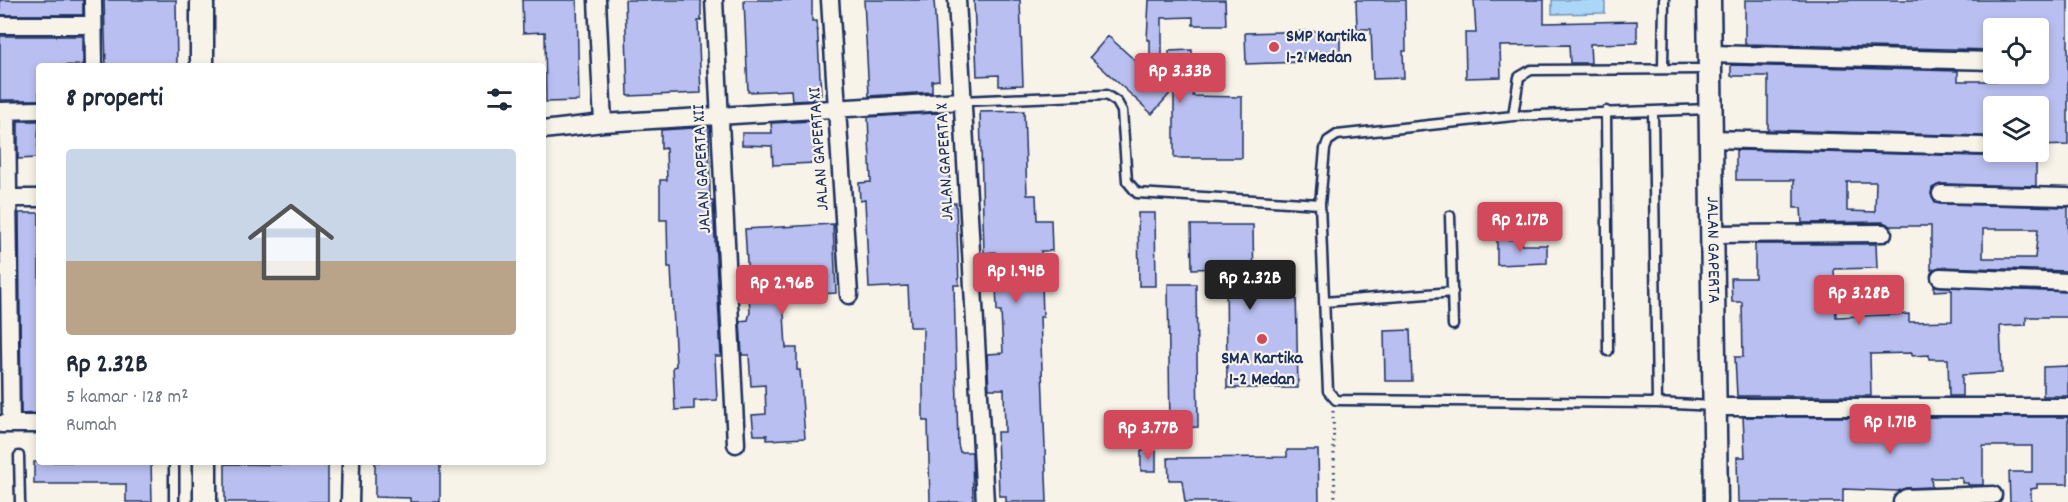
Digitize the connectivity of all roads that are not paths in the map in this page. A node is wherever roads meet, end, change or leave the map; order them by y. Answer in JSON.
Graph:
{"nodes":[{"id":1,"x":93,"y":0,"type":"edge"},
{"id":2,"x":202,"y":0,"type":"edge"},
{"id":3,"x":597,"y":0,"type":"edge"},
{"id":4,"x":714,"y":0,"type":"edge"},
{"id":5,"x":830,"y":0,"type":"edge"},
{"id":6,"x":957,"y":0,"type":"edge"},
{"id":7,"x":1664,"y":0,"type":"edge"},
{"id":8,"x":1709,"y":0,"type":"edge"},
{"id":9,"x":93,"y":24,"type":"junction"},
{"id":10,"x":0,"y":25,"type":"edge"},
{"id":11,"x":1710,"y":61,"type":"junction"},
{"id":12,"x":1983,"y":61,"type":"edge"},
{"id":13,"x":94,"y":63,"type":"edge"},
{"id":14,"x":202,"y":63,"type":"edge"},
{"id":15,"x":1664,"y":68,"type":"junction"},
{"id":16,"x":962,"y":100,"type":"junction"},
{"id":17,"x":836,"y":109,"type":"junction"},
{"id":18,"x":1710,"y":109,"type":"junction"},
{"id":19,"x":36,"y":110,"type":"edge"},
{"id":20,"x":3,"y":111,"type":"edge"},
{"id":21,"x":1606,"y":111,"type":"junction"},
{"id":22,"x":1653,"y":111,"type":"junction"},
{"id":23,"x":1514,"y":116,"type":"junction"},
{"id":24,"x":719,"y":117,"type":"junction"},
{"id":25,"x":603,"y":123,"type":"junction"},
{"id":26,"x":546,"y":130,"type":"edge"},
{"id":27,"x":1711,"y":139,"type":"junction"},
{"id":28,"x":1982,"y":147,"type":"dead end"},
{"id":29,"x":1941,"y":194,"type":"dead end"},
{"id":30,"x":2068,"y":197,"type":"edge"},
{"id":31,"x":3,"y":198,"type":"edge"},
{"id":32,"x":36,"y":198,"type":"edge"},
{"id":33,"x":1320,"y":204,"type":"junction"},
{"id":34,"x":1450,"y":216,"type":"dead end"},
{"id":35,"x":1883,"y":233,"type":"dead end"},
{"id":36,"x":1711,"y":234,"type":"junction"},
{"id":37,"x":1940,"y":277,"type":"dead end"},
{"id":38,"x":2068,"y":282,"type":"edge"},
{"id":39,"x":1453,"y":292,"type":"junction"},
{"id":40,"x":849,"y":295,"type":"dead end"},
{"id":41,"x":1324,"y":302,"type":"junction"},
{"id":42,"x":1453,"y":325,"type":"dead end"},
{"id":43,"x":1608,"y":351,"type":"dead end"},
{"id":44,"x":1658,"y":403,"type":"junction"},
{"id":45,"x":1714,"y":407,"type":"junction"},
{"id":46,"x":2068,"y":407,"type":"edge"},
{"id":47,"x":6,"y":424,"type":"edge"},
{"id":48,"x":36,"y":424,"type":"edge"},
{"id":49,"x":736,"y":444,"type":"dead end"},
{"id":50,"x":19,"y":456,"type":"dead end"},
{"id":51,"x":174,"y":465,"type":"edge"},
{"id":52,"x":205,"y":465,"type":"edge"},
{"id":53,"x":351,"y":465,"type":"edge"},
{"id":54,"x":1993,"y":495,"type":"dead end"},
{"id":55,"x":20,"y":502,"type":"edge"},
{"id":56,"x":174,"y":502,"type":"edge"},
{"id":57,"x":205,"y":502,"type":"edge"},
{"id":58,"x":350,"y":502,"type":"edge"},
{"id":59,"x":985,"y":502,"type":"edge"},
{"id":60,"x":1716,"y":502,"type":"edge"},
{"id":61,"x":1902,"y":502,"type":"edge"}],
"edges":[{"from":1,"to":9,"type":"street"},
{"from":2,"to":14,"type":"street"},
{"from":3,"to":25,"type":"street"},
{"from":4,"to":24,"type":"street","name":"JALAN GAPERTA XII"},
{"from":5,"to":17,"type":"street","name":"JALAN GAPERTA XI"},
{"from":6,"to":16,"type":"street","name":"JALAN GAPERTA X"},
{"from":7,"to":15,"type":"lane"},
{"from":8,"to":11,"type":"street","name":"JALAN GAPERTA"},
{"from":9,"to":10,"type":"street"},
{"from":9,"to":13,"type":"street"},
{"from":11,"to":12,"type":"street"},
{"from":11,"to":15,"type":"lane"},
{"from":11,"to":18,"type":"street","name":"JALAN GAPERTA"},
{"from":15,"to":23,"type":"lane"},
{"from":16,"to":17,"type":"street"},
{"from":16,"to":33,"type":"lane"},
{"from":16,"to":59,"type":"street","name":"JALAN GAPERTA X"},
{"from":17,"to":24,"type":"street"},
{"from":17,"to":40,"type":"street","name":"JALAN GAPERTA XI"},
{"from":18,"to":22,"type":"lane"},
{"from":18,"to":27,"type":"street","name":"JALAN GAPERTA"},
{"from":19,"to":20,"type":"street"},
{"from":20,"to":31,"type":"street"},
{"from":21,"to":22,"type":"lane"},
{"from":21,"to":23,"type":"lane"},
{"from":21,"to":43,"type":"lane"},
{"from":22,"to":44,"type":"lane"},
{"from":23,"to":33,"type":"lane"},
{"from":24,"to":25,"type":"street"},
{"from":24,"to":49,"type":"street","name":"JALAN GAPERTA XII"},
{"from":25,"to":26,"type":"street"},
{"from":27,"to":28,"type":"street"},
{"from":27,"to":36,"type":"street","name":"JALAN GAPERTA"},
{"from":29,"to":30,"type":"street"},
{"from":31,"to":32,"type":"street"},
{"from":31,"to":47,"type":"street"},
{"from":33,"to":41,"type":"lane"},
{"from":34,"to":39,"type":"lane"},
{"from":35,"to":36,"type":"street"},
{"from":36,"to":45,"type":"street","name":"JALAN GAPERTA"},
{"from":37,"to":38,"type":"street"},
{"from":39,"to":41,"type":"lane"},
{"from":39,"to":42,"type":"lane"},
{"from":41,"to":44,"type":"lane"},
{"from":44,"to":45,"type":"lane"},
{"from":45,"to":46,"type":"street"},
{"from":45,"to":60,"type":"street","name":"JALAN GAPERTA"},
{"from":47,"to":48,"type":"street"},
{"from":50,"to":55,"type":"lane"},
{"from":51,"to":56,"type":"lane"},
{"from":52,"to":57,"type":"street"},
{"from":53,"to":58,"type":"street"},
{"from":54,"to":61,"type":"street"}]}
